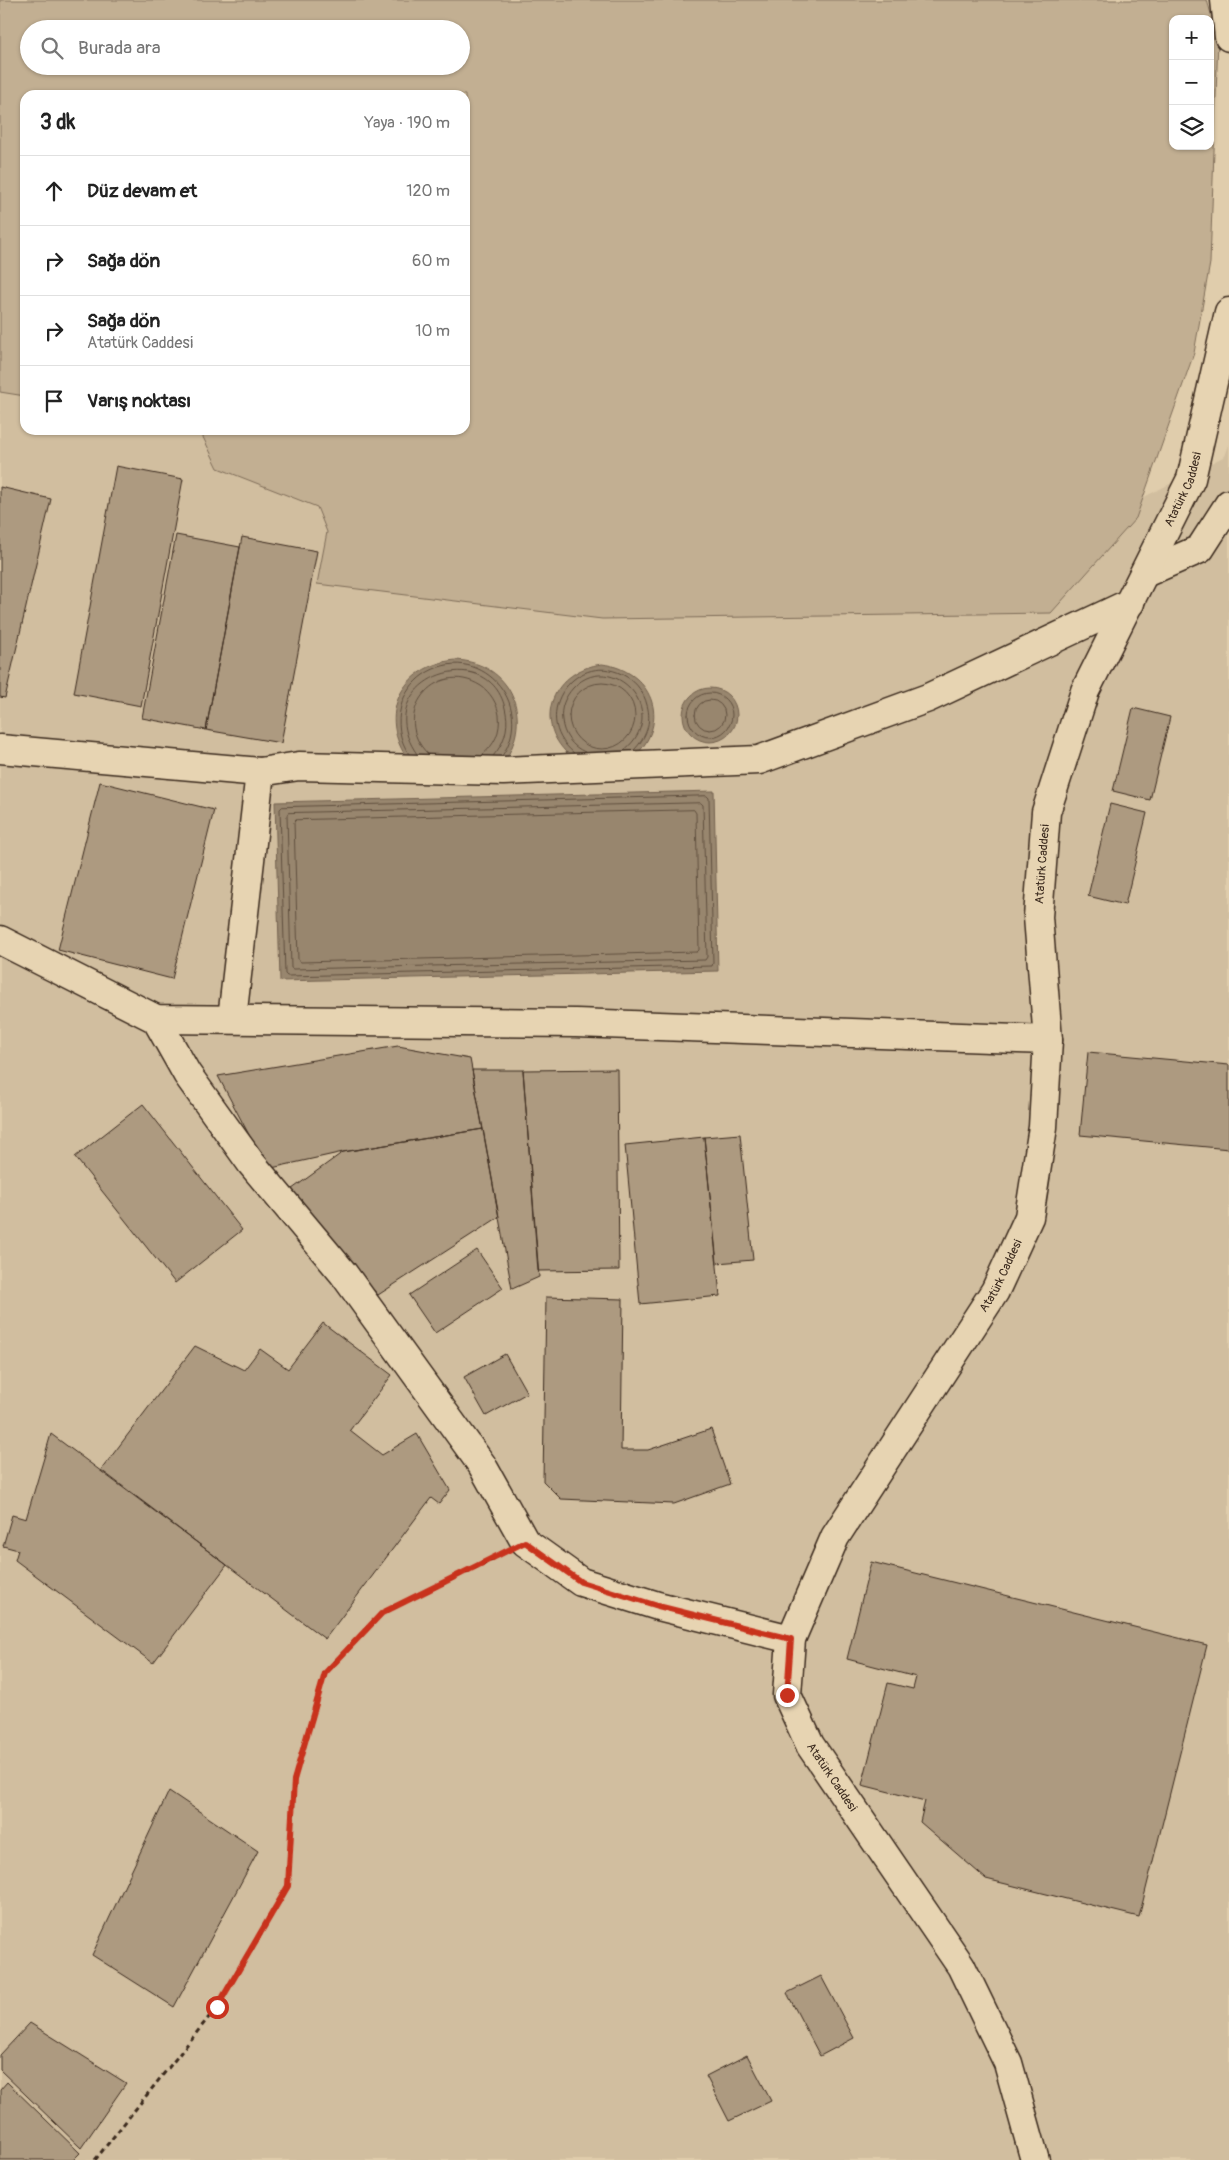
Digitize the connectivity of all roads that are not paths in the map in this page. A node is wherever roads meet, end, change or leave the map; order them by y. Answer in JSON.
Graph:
{"nodes":[{"id":1,"x":1225,"y":0,"type":"edge"},
{"id":2,"x":1229,"y":37,"type":"edge"},
{"id":3,"x":1229,"y":312,"type":"edge"},
{"id":4,"x":1229,"y":504,"type":"edge"},
{"id":5,"x":1145,"y":573,"type":"junction"},
{"id":6,"x":1130,"y":603,"type":"junction"},
{"id":7,"x":0,"y":749,"type":"edge"},
{"id":8,"x":260,"y":772,"type":"junction"},
{"id":9,"x":0,"y":940,"type":"edge"},
{"id":10,"x":156,"y":1019,"type":"junction"},
{"id":11,"x":232,"y":1019,"type":"junction"},
{"id":12,"x":1048,"y":1040,"type":"junction"},
{"id":13,"x":791,"y":1639,"type":"junction"},
{"id":14,"x":1035,"y":2160,"type":"edge"}],
"edges":[{"from":1,"to":2,"type":"street"},
{"from":3,"to":5,"type":"street","name":"Atatürk Caddesi"},
{"from":4,"to":5,"type":"street"},
{"from":5,"to":6,"type":"street","name":"Atatürk Caddesi"},
{"from":6,"to":8,"type":"street"},
{"from":6,"to":12,"type":"street","name":"Atatürk Caddesi"},
{"from":7,"to":8,"type":"street"},
{"from":8,"to":11,"type":"street"},
{"from":9,"to":10,"type":"street"},
{"from":10,"to":11,"type":"street"},
{"from":10,"to":13,"type":"street"},
{"from":11,"to":12,"type":"street"},
{"from":12,"to":13,"type":"street","name":"Atatürk Caddesi"},
{"from":13,"to":14,"type":"street","name":"Atatürk Caddesi"}]}
